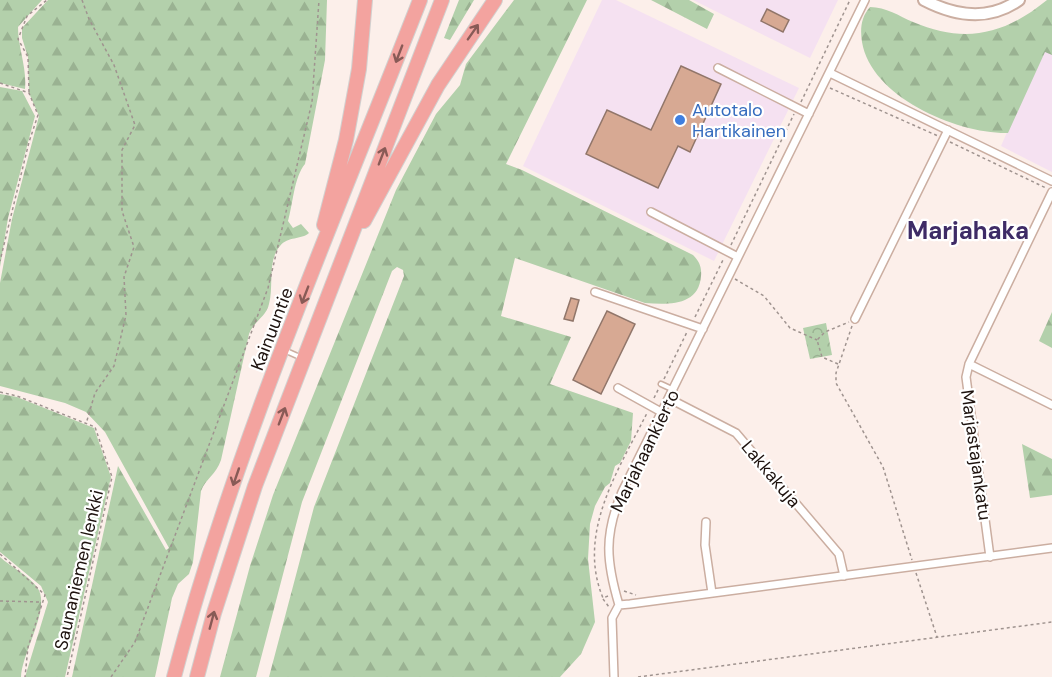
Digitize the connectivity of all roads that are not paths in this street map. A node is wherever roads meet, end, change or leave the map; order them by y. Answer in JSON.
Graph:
{"nodes":[{"id":1,"x":365,"y":0,"type":"edge"},
{"id":2,"x":420,"y":0,"type":"edge"},
{"id":3,"x":442,"y":0,"type":"edge"},
{"id":4,"x":495,"y":0,"type":"edge"},
{"id":5,"x":865,"y":0,"type":"edge"},
{"id":6,"x":924,"y":0,"type":"edge"},
{"id":7,"x":1019,"y":0,"type":"edge"},
{"id":8,"x":718,"y":68,"type":"dead end"},
{"id":9,"x":830,"y":73,"type":"junction"},
{"id":10,"x":809,"y":114,"type":"junction"},
{"id":11,"x":948,"y":130,"type":"junction"},
{"id":12,"x":1052,"y":181,"type":"edge"},
{"id":13,"x":1052,"y":192,"type":"edge"},
{"id":14,"x":651,"y":212,"type":"dead end"},
{"id":15,"x":738,"y":257,"type":"junction"},
{"id":16,"x":314,"y":270,"type":"junction"},
{"id":17,"x":332,"y":285,"type":"junction"},
{"id":18,"x":595,"y":292,"type":"dead end"},
{"id":19,"x":855,"y":319,"type":"road end"},
{"id":20,"x":704,"y":329,"type":"junction"},
{"id":21,"x":283,"y":350,"type":"junction"},
{"id":22,"x":304,"y":358,"type":"junction"},
{"id":23,"x":969,"y":364,"type":"junction"},
{"id":24,"x":661,"y":384,"type":"road end"},
{"id":25,"x":618,"y":388,"type":"dead end"},
{"id":26,"x":674,"y":390,"type":"junction"},
{"id":27,"x":670,"y":399,"type":"junction"},
{"id":28,"x":1052,"y":405,"type":"edge"},
{"id":29,"x":663,"y":413,"type":"junction"},
{"id":30,"x":706,"y":522,"type":"dead end"},
{"id":31,"x":1052,"y":548,"type":"edge"},
{"id":32,"x":990,"y":557,"type":"junction"},
{"id":33,"x":844,"y":576,"type":"junction"},
{"id":34,"x":712,"y":593,"type":"junction"},
{"id":35,"x":619,"y":604,"type":"junction"},
{"id":36,"x":174,"y":677,"type":"edge"},
{"id":37,"x":197,"y":677,"type":"edge"},
{"id":38,"x":614,"y":677,"type":"edge"}],
"edges":[{"from":1,"to":16,"type":"highway"},
{"from":2,"to":16,"type":"highway","name":"Kainuuntie","one_way":true},
{"from":17,"to":3,"type":"highway","one_way":true},
{"from":17,"to":4,"type":"highway","one_way":true},
{"from":5,"to":9,"type":"street","name":"Marjahaankierto"},
{"from":6,"to":7,"type":"main road"},
{"from":8,"to":10,"type":"street"},
{"from":9,"to":10,"type":"street","name":"Marjahaankierto"},
{"from":9,"to":11,"type":"street"},
{"from":10,"to":15,"type":"street","name":"Marjahaankierto"},
{"from":11,"to":12,"type":"street"},
{"from":11,"to":19,"type":"street"},
{"from":13,"to":23,"type":"street","name":"Marjastajankatu"},
{"from":14,"to":15,"type":"street"},
{"from":15,"to":20,"type":"street","name":"Marjahaankierto"},
{"from":16,"to":21,"type":"highway","name":"Kainuuntie","one_way":true},
{"from":17,"to":22,"type":"highway"},
{"from":18,"to":20,"type":"street"},
{"from":20,"to":26,"type":"street","name":"Marjahaankierto"},
{"from":21,"to":22,"type":"lane"},
{"from":21,"to":36,"type":"highway","name":"Kainuuntie","one_way":true},
{"from":37,"to":22,"type":"highway","one_way":true},
{"from":23,"to":28,"type":"street"},
{"from":23,"to":32,"type":"street","name":"Marjastajankatu"},
{"from":24,"to":26,"type":"lane"},
{"from":25,"to":29,"type":"street"},
{"from":26,"to":27,"type":"street","name":"Marjahaankierto"},
{"from":27,"to":29,"type":"street","name":"Marjahaankierto"},
{"from":27,"to":33,"type":"street","name":"Lakkakuja"},
{"from":29,"to":35,"type":"street","name":"Marjahaankierto"},
{"from":30,"to":34,"type":"street"},
{"from":31,"to":32,"type":"street"},
{"from":32,"to":33,"type":"street"},
{"from":33,"to":34,"type":"street"},
{"from":34,"to":35,"type":"street"},
{"from":35,"to":38,"type":"street"}]}
